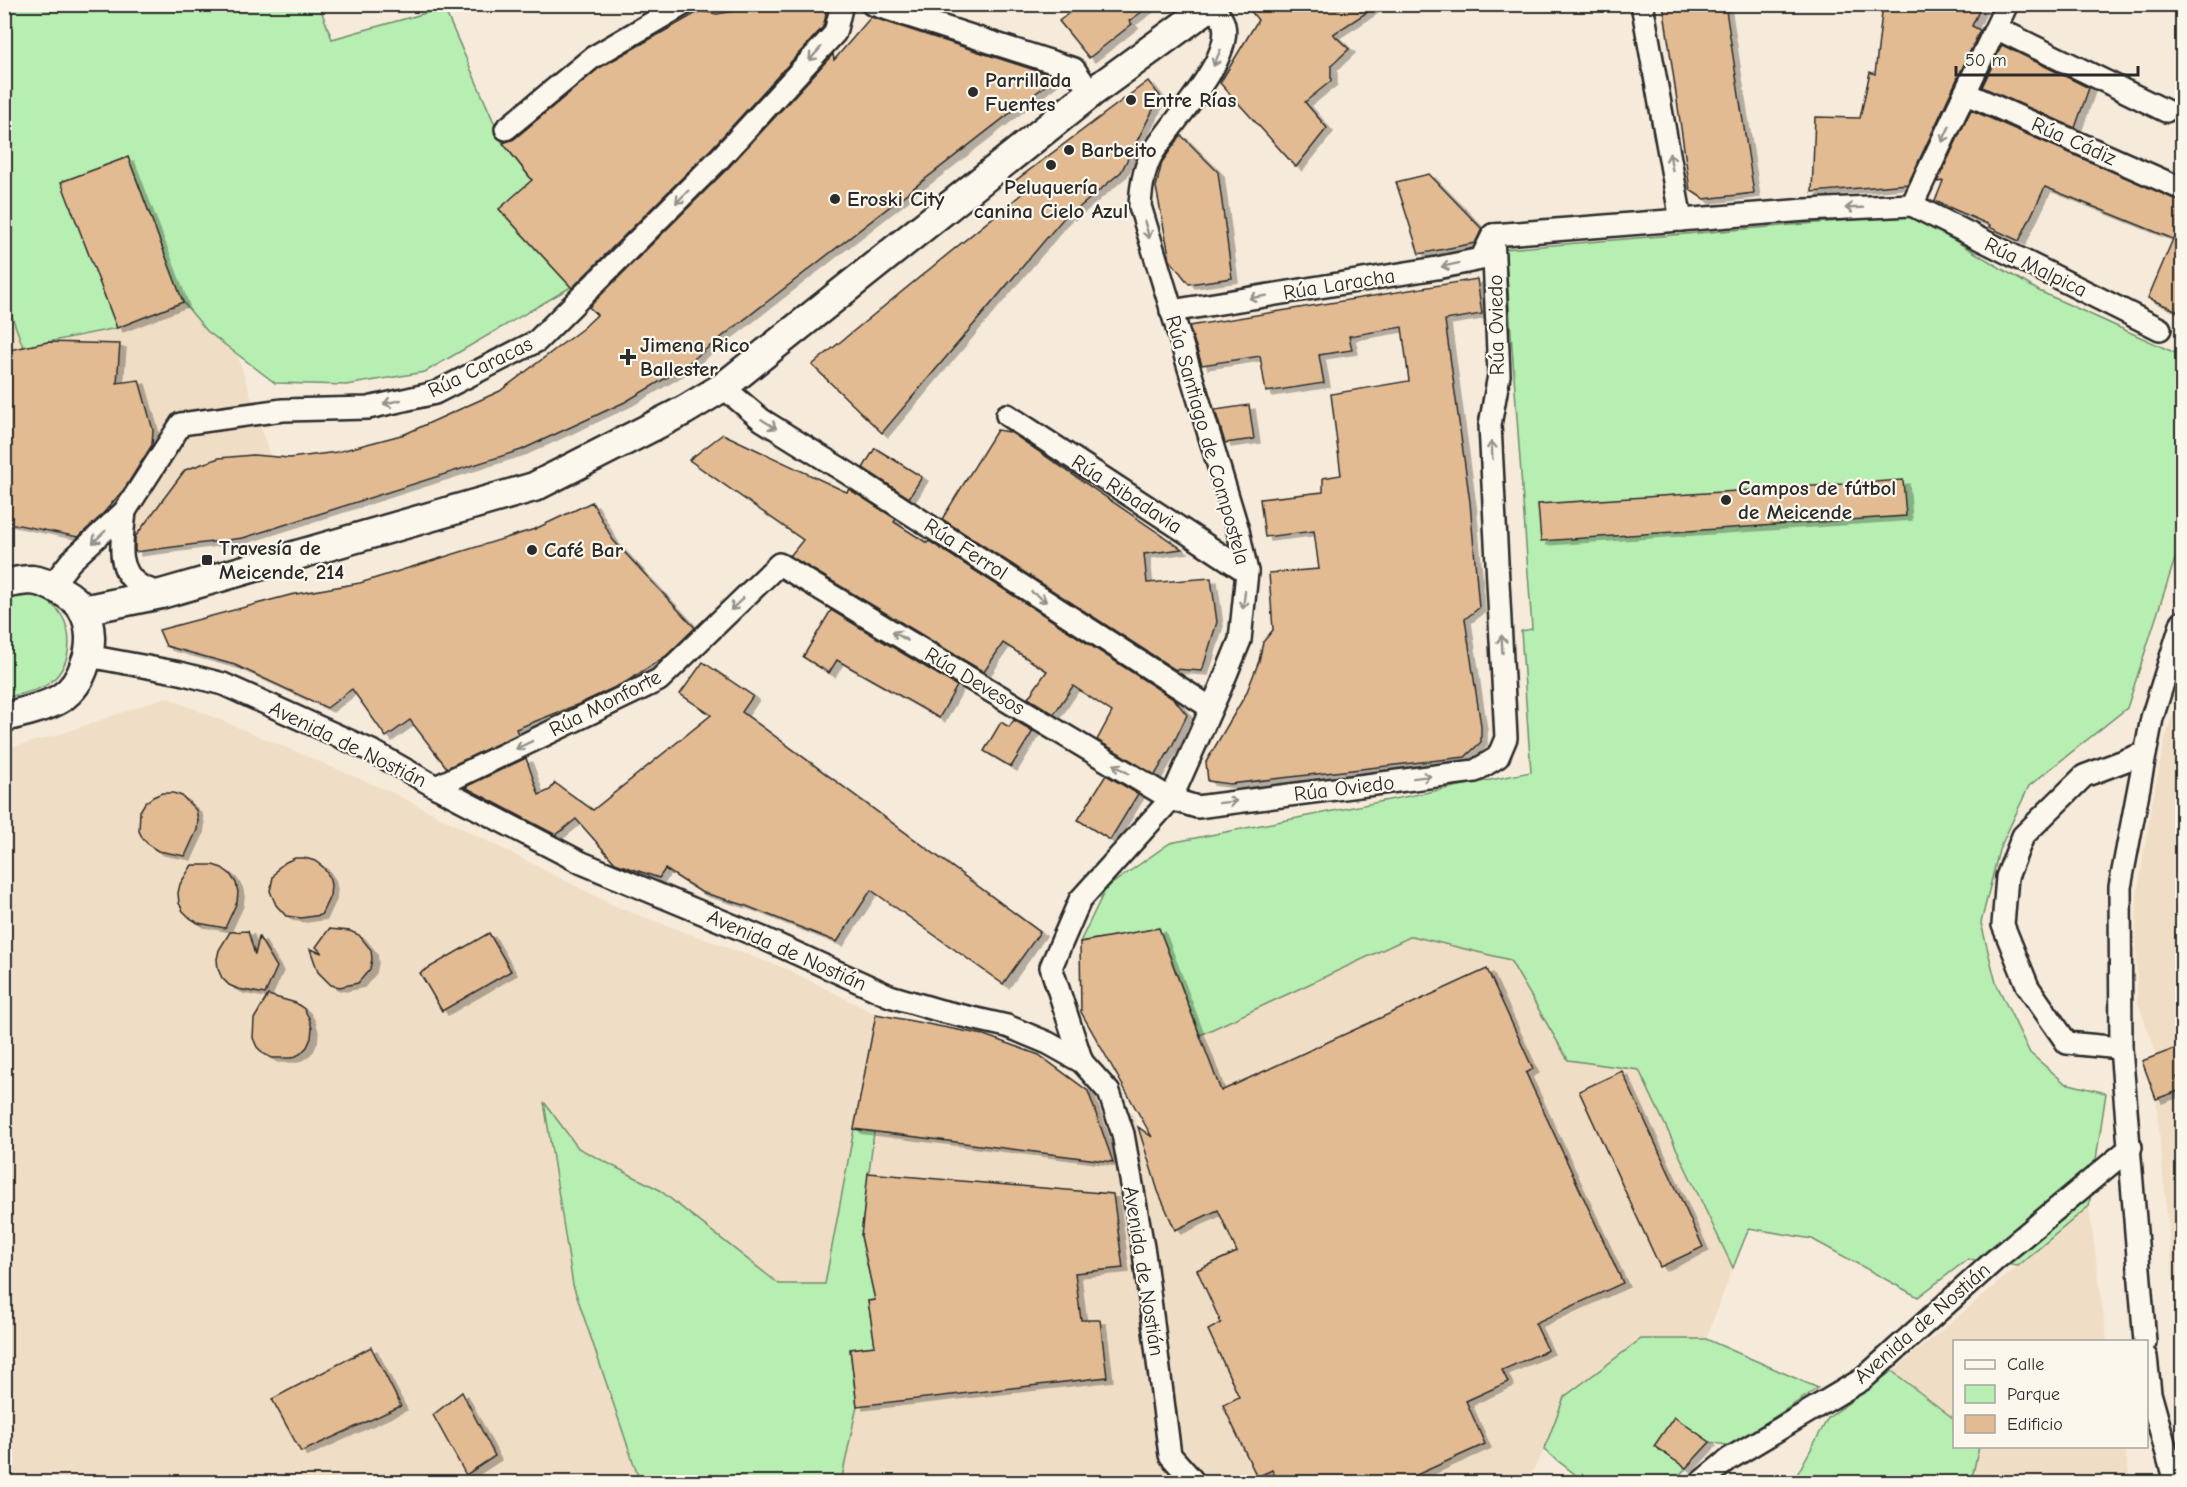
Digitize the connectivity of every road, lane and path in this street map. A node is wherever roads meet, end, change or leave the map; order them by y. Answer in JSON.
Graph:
{"nodes":[{"id":1,"x":684,"y":4,"type":"edge"},
{"id":2,"x":842,"y":4,"type":"edge"},
{"id":3,"x":1642,"y":4,"type":"edge"},
{"id":4,"x":2007,"y":4,"type":"edge"},
{"id":5,"x":876,"y":5,"type":"edge"},
{"id":6,"x":1212,"y":5,"type":"edge"},
{"id":7,"x":1996,"y":28,"type":"junction"},
{"id":8,"x":1091,"y":93,"type":"junction"},
{"id":9,"x":1965,"y":93,"type":"junction"},
{"id":10,"x":2166,"y":111,"type":"dead end"},
{"id":11,"x":506,"y":129,"type":"dead end"},
{"id":12,"x":2182,"y":189,"type":"edge"},
{"id":13,"x":1912,"y":206,"type":"junction"},
{"id":14,"x":1682,"y":220,"type":"junction"},
{"id":15,"x":1493,"y":235,"type":"junction"},
{"id":16,"x":1171,"y":311,"type":"junction"},
{"id":17,"x":2160,"y":329,"type":"dead end"},
{"id":18,"x":723,"y":387,"type":"junction"},
{"id":19,"x":1007,"y":415,"type":"dead end"},
{"id":20,"x":125,"y":511,"type":"junction"},
{"id":21,"x":779,"y":564,"type":"joint"},
{"id":22,"x":1247,"y":572,"type":"junction"},
{"id":23,"x":4,"y":584,"type":"edge"},
{"id":24,"x":52,"y":585,"type":"junction"},
{"id":25,"x":160,"y":594,"type":"junction"},
{"id":26,"x":83,"y":610,"type":"junction"},
{"id":27,"x":2182,"y":622,"type":"edge"},
{"id":28,"x":88,"y":656,"type":"junction"},
{"id":29,"x":1211,"y":708,"type":"junction"},
{"id":30,"x":4,"y":717,"type":"edge"},
{"id":31,"x":2145,"y":753,"type":"junction"},
{"id":32,"x":436,"y":787,"type":"junction"},
{"id":33,"x":1171,"y":799,"type":"junction"},
{"id":34,"x":2121,"y":1048,"type":"junction"},
{"id":35,"x":1082,"y":1062,"type":"junction"},
{"id":36,"x":2131,"y":1147,"type":"junction"},
{"id":37,"x":2145,"y":1340,"type":"edge"},
{"id":38,"x":2148,"y":1375,"type":"edge"},
{"id":39,"x":1194,"y":1482,"type":"edge"},
{"id":40,"x":1701,"y":1482,"type":"edge"},
{"id":41,"x":2175,"y":1482,"type":"edge"}],
"edges":[{"from":1,"to":11,"type":"street"},
{"from":2,"to":20,"type":"street","name":"Rúa Caracas","one_way":true},
{"from":14,"to":3,"type":"street","one_way":true},
{"from":4,"to":7,"type":"street"},
{"from":5,"to":8,"type":"street"},
{"from":6,"to":8,"type":"main road"},
{"from":6,"to":16,"type":"street","name":"Rúa Santiago de Compostela","one_way":true},
{"from":7,"to":9,"type":"street"},
{"from":7,"to":10,"type":"street"},
{"from":8,"to":18,"type":"main road"},
{"from":9,"to":12,"type":"street","name":"Rúa Cádiz"},
{"from":9,"to":13,"type":"street","one_way":true},
{"from":13,"to":14,"type":"street","one_way":true},
{"from":13,"to":17,"type":"street","name":"Rúa Malpica"},
{"from":14,"to":15,"type":"street"},
{"from":15,"to":16,"type":"street","name":"Rúa Laracha","one_way":true},
{"from":33,"to":15,"type":"street","name":"Rúa Oviedo","one_way":true},
{"from":16,"to":22,"type":"street","name":"Rúa Santiago de Compostela"},
{"from":18,"to":25,"type":"main road"},
{"from":18,"to":29,"type":"street","name":"Rúa Ferrol","one_way":true},
{"from":19,"to":22,"type":"street","name":"Rúa Ribadavia"},
{"from":20,"to":24,"type":"street","name":"Rúa Caracas","one_way":true},
{"from":20,"to":25,"type":"street","name":"Rúa Caracas"},
{"from":21,"to":32,"type":"street","name":"Rúa Monforte","one_way":true},
{"from":33,"to":21,"type":"street","name":"Rúa Devesos","one_way":true},
{"from":22,"to":29,"type":"street","name":"Rúa Santiago de Compostela","one_way":true},
{"from":23,"to":24,"type":"main road"},
{"from":24,"to":26,"type":"main road"},
{"from":25,"to":26,"type":"main road"},
{"from":26,"to":28,"type":"main road"},
{"from":27,"to":31,"type":"street"},
{"from":28,"to":30,"type":"main road"},
{"from":28,"to":32,"type":"street","name":"Avenida de Nostián"},
{"from":29,"to":33,"type":"street","name":"Rúa Santiago de Compostela"},
{"from":31,"to":34,"type":"street"},
{"from":31,"to":34,"type":"street"},
{"from":32,"to":35,"type":"street","name":"Avenida de Nostián"},
{"from":33,"to":35,"type":"street","name":"Rúa Santiago de Compostela"},
{"from":34,"to":36,"type":"street"},
{"from":35,"to":39,"type":"street","name":"Avenida de Nostián"},
{"from":36,"to":37,"type":"street"},
{"from":36,"to":40,"type":"street","name":"Avenida de Nostián"},
{"from":38,"to":41,"type":"street"}]}
